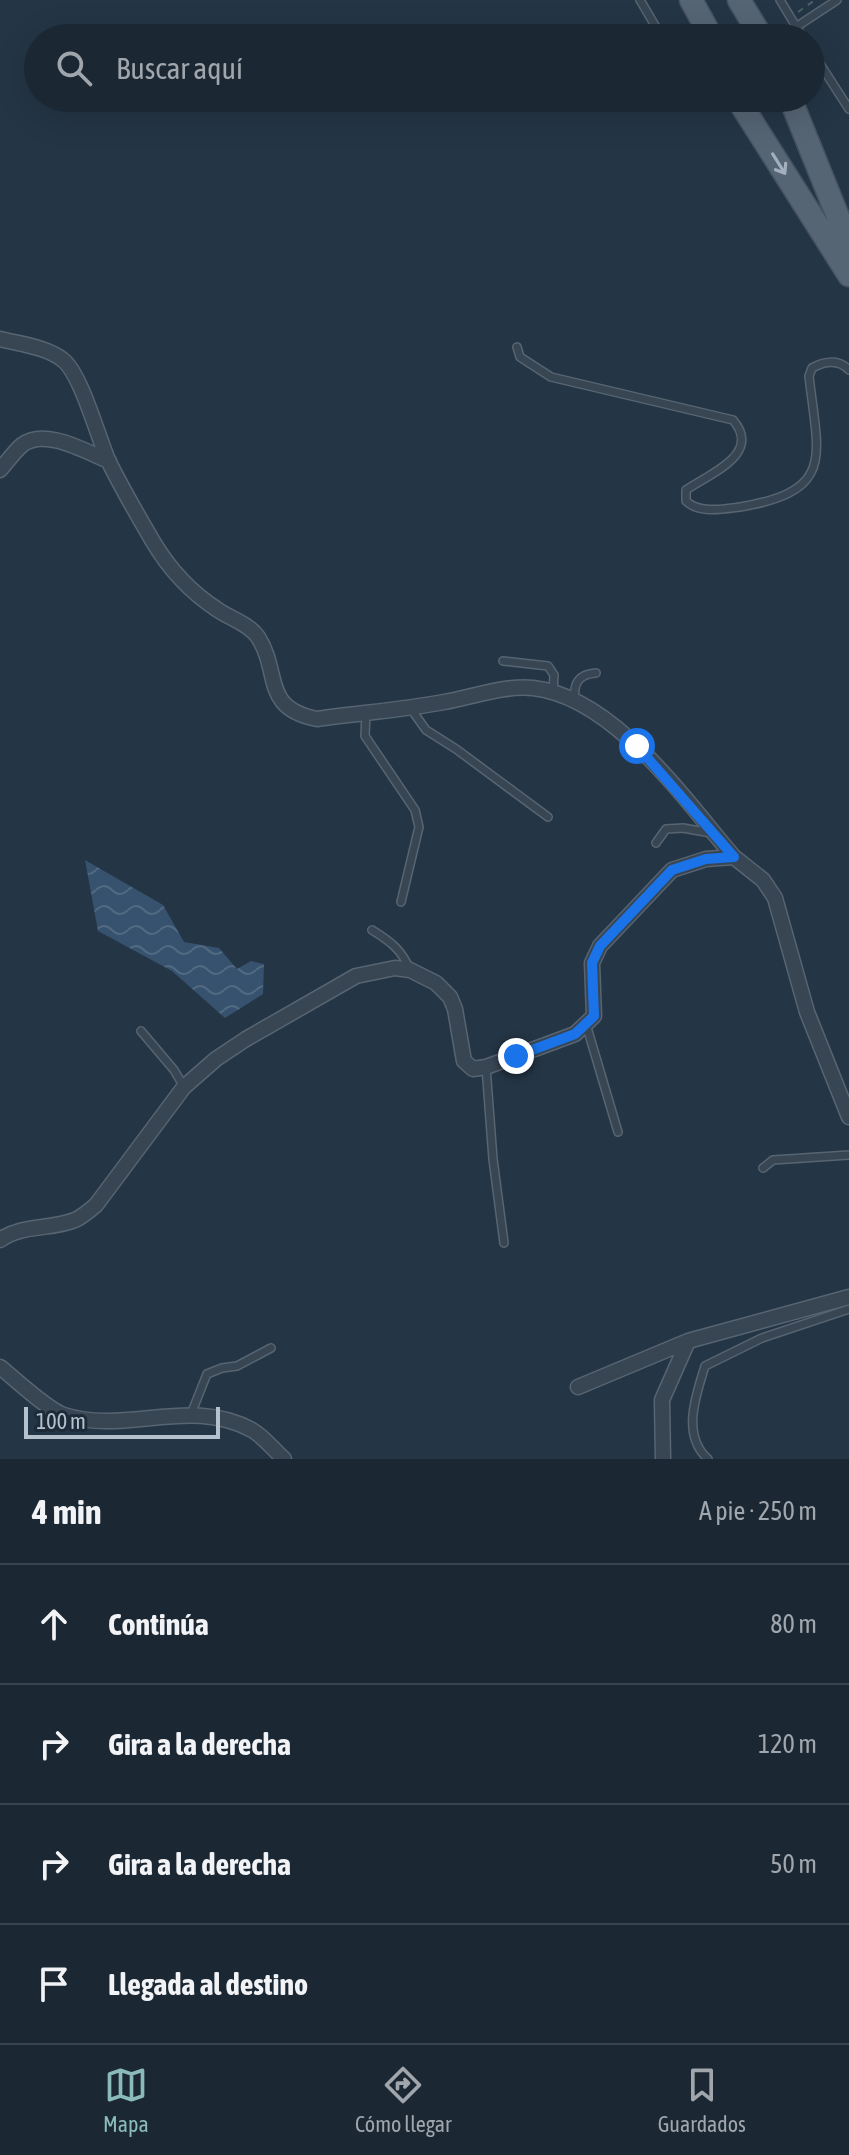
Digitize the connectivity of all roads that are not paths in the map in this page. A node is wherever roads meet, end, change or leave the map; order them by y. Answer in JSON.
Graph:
{"nodes":[{"id":1,"x":640,"y":0,"type":"edge"},
{"id":2,"x":680,"y":0,"type":"edge"},
{"id":3,"x":691,"y":0,"type":"edge"},
{"id":4,"x":732,"y":0,"type":"edge"},
{"id":5,"x":739,"y":0,"type":"edge"},
{"id":6,"x":780,"y":0,"type":"edge"},
{"id":7,"x":837,"y":0,"type":"edge"},
{"id":8,"x":654,"y":24,"type":"edge"},
{"id":9,"x":693,"y":24,"type":"edge"},
{"id":10,"x":704,"y":24,"type":"edge"},
{"id":11,"x":746,"y":24,"type":"edge"},
{"id":12,"x":754,"y":24,"type":"edge"},
{"id":13,"x":794,"y":24,"type":"edge"},
{"id":14,"x":801,"y":24,"type":"edge"},
{"id":15,"x":825,"y":72,"type":"edge"},
{"id":16,"x":849,"y":109,"type":"edge"},
{"id":17,"x":746,"y":112,"type":"edge"},
{"id":18,"x":796,"y":112,"type":"edge"},
{"id":19,"x":849,"y":244,"type":"edge"},
{"id":20,"x":849,"y":275,"type":"edge"},
{"id":21,"x":0,"y":339,"type":"edge"},
{"id":22,"x":517,"y":347,"type":"dead end"},
{"id":23,"x":849,"y":370,"type":"edge"},
{"id":24,"x":109,"y":461,"type":"junction"},
{"id":25,"x":0,"y":470,"type":"edge"},
{"id":26,"x":503,"y":661,"type":"dead end"},
{"id":27,"x":596,"y":673,"type":"dead end"},
{"id":28,"x":553,"y":693,"type":"junction"},
{"id":29,"x":575,"y":701,"type":"junction"},
{"id":30,"x":410,"y":707,"type":"junction"},
{"id":31,"x":366,"y":712,"type":"junction"},
{"id":32,"x":548,"y":817,"type":"dead end"},
{"id":33,"x":713,"y":833,"type":"junction"},
{"id":34,"x":656,"y":843,"type":"dead end"},
{"id":35,"x":734,"y":857,"type":"junction"},
{"id":36,"x":401,"y":902,"type":"dead end"},
{"id":37,"x":372,"y":930,"type":"dead end"},
{"id":38,"x":410,"y":970,"type":"junction"},
{"id":39,"x":586,"y":1024,"type":"junction"},
{"id":40,"x":141,"y":1031,"type":"dead end"},
{"id":41,"x":486,"y":1067,"type":"junction"},
{"id":42,"x":184,"y":1087,"type":"junction"},
{"id":43,"x":849,"y":1117,"type":"edge"},
{"id":44,"x":618,"y":1132,"type":"dead end"},
{"id":45,"x":849,"y":1155,"type":"edge"},
{"id":46,"x":763,"y":1168,"type":"dead end"},
{"id":47,"x":3,"y":1235,"type":"edge"},
{"id":48,"x":504,"y":1243,"type":"dead end"},
{"id":49,"x":849,"y":1297,"type":"edge"},
{"id":50,"x":849,"y":1309,"type":"edge"},
{"id":51,"x":688,"y":1341,"type":"junction"},
{"id":52,"x":271,"y":1348,"type":"dead end"},
{"id":53,"x":0,"y":1367,"type":"edge"},
{"id":54,"x":578,"y":1387,"type":"dead end"},
{"id":55,"x":191,"y":1414,"type":"junction"},
{"id":56,"x":284,"y":1459,"type":"edge"},
{"id":57,"x":663,"y":1459,"type":"edge"},
{"id":58,"x":708,"y":1459,"type":"edge"}],
"edges":[{"from":1,"to":8,"type":"lane"},
{"from":2,"to":9,"type":"main road"},
{"from":3,"to":10,"type":"main road"},
{"from":4,"to":11,"type":"main road"},
{"from":5,"to":12,"type":"main road"},
{"from":6,"to":13,"type":"lane"},
{"from":7,"to":14,"type":"lane"},
{"from":15,"to":16,"type":"lane"},
{"from":17,"to":20,"type":"main road","one_way":true},
{"from":18,"to":19,"type":"main road"},
{"from":21,"to":24,"type":"street"},
{"from":22,"to":23,"type":"lane"},
{"from":24,"to":25,"type":"street"},
{"from":24,"to":31,"type":"street"},
{"from":26,"to":28,"type":"lane"},
{"from":27,"to":29,"type":"lane"},
{"from":28,"to":29,"type":"street"},
{"from":28,"to":30,"type":"street"},
{"from":29,"to":33,"type":"street"},
{"from":30,"to":31,"type":"street"},
{"from":30,"to":32,"type":"lane"},
{"from":31,"to":36,"type":"lane"},
{"from":33,"to":34,"type":"lane"},
{"from":33,"to":35,"type":"street"},
{"from":35,"to":39,"type":"street"},
{"from":35,"to":43,"type":"street"},
{"from":37,"to":38,"type":"lane"},
{"from":38,"to":41,"type":"street"},
{"from":38,"to":42,"type":"street"},
{"from":39,"to":41,"type":"street"},
{"from":39,"to":44,"type":"lane"},
{"from":40,"to":42,"type":"lane"},
{"from":41,"to":48,"type":"lane"},
{"from":42,"to":47,"type":"street"},
{"from":45,"to":46,"type":"lane"},
{"from":49,"to":51,"type":"street"},
{"from":50,"to":58,"type":"lane"},
{"from":51,"to":54,"type":"street"},
{"from":51,"to":57,"type":"street"},
{"from":52,"to":55,"type":"lane"},
{"from":53,"to":55,"type":"street"},
{"from":55,"to":56,"type":"street"}]}
